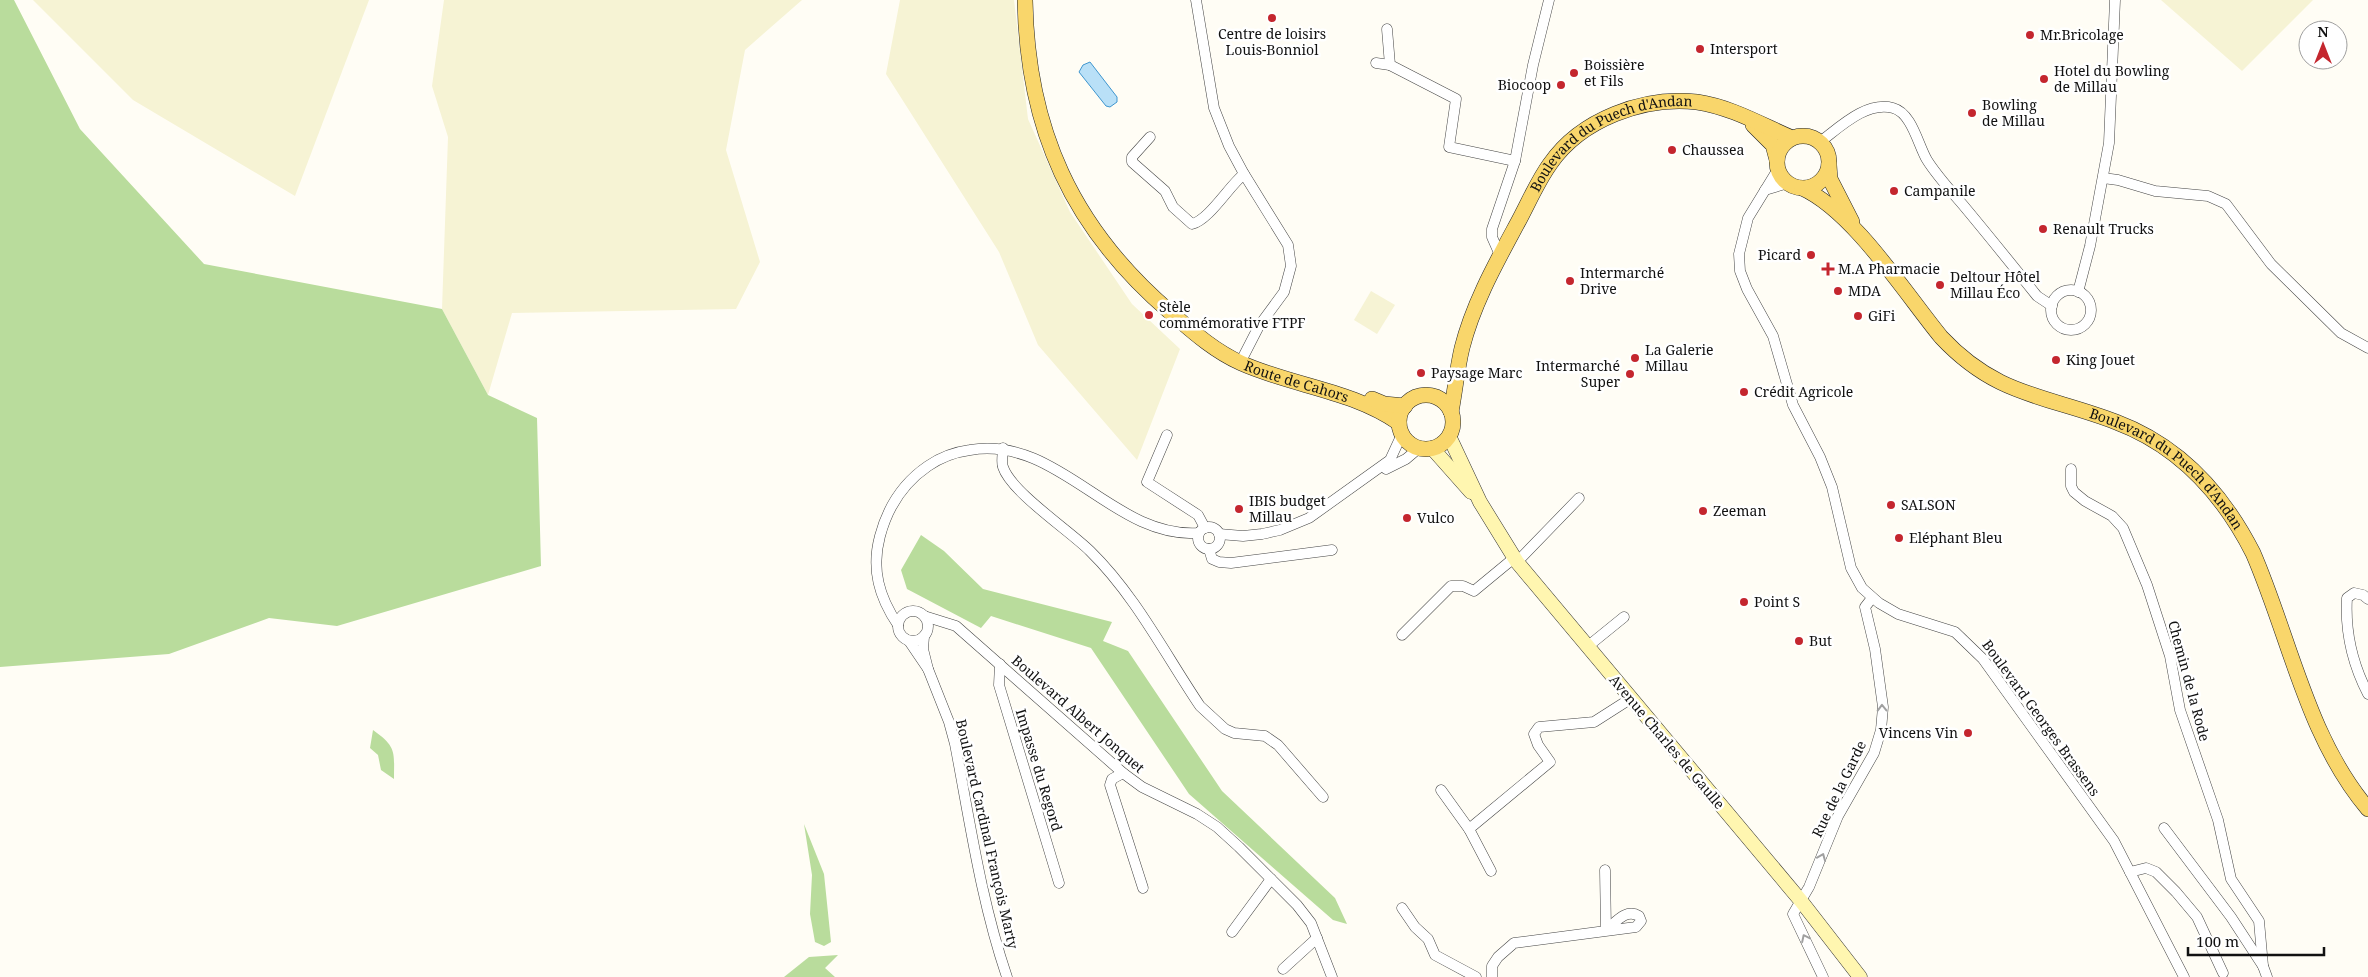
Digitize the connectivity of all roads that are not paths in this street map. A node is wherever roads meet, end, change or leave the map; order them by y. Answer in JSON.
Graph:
{"nodes":[{"id":1,"x":1025,"y":0,"type":"edge"},
{"id":2,"x":1196,"y":0,"type":"edge"},
{"id":3,"x":1548,"y":0,"type":"edge"},
{"id":4,"x":2115,"y":0,"type":"edge"},
{"id":5,"x":1387,"y":29,"type":"dead end"},
{"id":6,"x":1376,"y":63,"type":"dead end"},
{"id":7,"x":1390,"y":65,"type":"junction"},
{"id":8,"x":1742,"y":116,"type":"junction"},
{"id":9,"x":1150,"y":137,"type":"dead end"},
{"id":10,"x":1792,"y":138,"type":"junction"},
{"id":11,"x":1820,"y":142,"type":"junction"},
{"id":12,"x":1515,"y":161,"type":"junction"},
{"id":13,"x":1778,"y":164,"type":"junction"},
{"id":14,"x":1829,"y":165,"type":"junction"},
{"id":15,"x":1244,"y":174,"type":"junction"},
{"id":16,"x":2103,"y":178,"type":"junction"},
{"id":17,"x":1795,"y":185,"type":"junction"},
{"id":18,"x":1765,"y":190,"type":"junction"},
{"id":19,"x":1854,"y":228,"type":"junction"},
{"id":20,"x":1500,"y":255,"type":"junction"},
{"id":21,"x":2078,"y":292,"type":"junction"},
{"id":22,"x":2052,"y":306,"type":"junction"},
{"id":23,"x":2368,"y":348,"type":"edge"},
{"id":24,"x":1242,"y":359,"type":"junction"},
{"id":25,"x":1458,"y":365,"type":"junction"},
{"id":26,"x":1436,"y":397,"type":"junction"},
{"id":27,"x":1405,"y":406,"type":"junction"},
{"id":28,"x":1451,"y":412,"type":"junction"},
{"id":29,"x":1401,"y":429,"type":"junction"},
{"id":30,"x":1166,"y":436,"type":"dead end"},
{"id":31,"x":1449,"y":436,"type":"junction"},
{"id":32,"x":1003,"y":448,"type":"junction"},
{"id":33,"x":1425,"y":448,"type":"junction"},
{"id":34,"x":2071,"y":469,"type":"dead end"},
{"id":35,"x":1361,"y":482,"type":"junction"},
{"id":36,"x":1579,"y":498,"type":"dead end"},
{"id":37,"x":1480,"y":502,"type":"junction"},
{"id":38,"x":1201,"y":534,"type":"junction"},
{"id":39,"x":1219,"y":538,"type":"junction"},
{"id":40,"x":1209,"y":549,"type":"junction"},
{"id":41,"x":1332,"y":550,"type":"dead end"},
{"id":42,"x":1516,"y":560,"type":"junction"},
{"id":43,"x":880,"y":593,"type":"junction"},
{"id":44,"x":1872,"y":598,"type":"junction"},
{"id":45,"x":2368,"y":599,"type":"edge"},
{"id":46,"x":909,"y":611,"type":"junction"},
{"id":47,"x":924,"y":616,"type":"junction"},
{"id":48,"x":1624,"y":617,"type":"dead end"},
{"id":49,"x":946,"y":622,"type":"junction"},
{"id":50,"x":898,"y":625,"type":"junction"},
{"id":51,"x":926,"y":633,"type":"junction"},
{"id":52,"x":1402,"y":635,"type":"dead end"},
{"id":53,"x":909,"y":640,"type":"junction"},
{"id":54,"x":1587,"y":647,"type":"junction"},
{"id":55,"x":1000,"y":664,"type":"junction"},
{"id":56,"x":928,"y":669,"type":"junction"},
{"id":57,"x":2368,"y":694,"type":"edge"},
{"id":58,"x":1630,"y":699,"type":"junction"},
{"id":59,"x":1122,"y":773,"type":"junction"},
{"id":60,"x":1441,"y":790,"type":"dead end"},
{"id":61,"x":1323,"y":797,"type":"dead end"},
{"id":62,"x":2368,"y":810,"type":"edge"},
{"id":63,"x":2164,"y":828,"type":"dead end"},
{"id":64,"x":1469,"y":829,"type":"junction"},
{"id":65,"x":1605,"y":870,"type":"dead end"},
{"id":66,"x":1491,"y":871,"type":"dead end"},
{"id":67,"x":2130,"y":872,"type":"junction"},
{"id":68,"x":1271,"y":879,"type":"junction"},
{"id":69,"x":1059,"y":883,"type":"dead end"},
{"id":70,"x":1143,"y":888,"type":"dead end"},
{"id":71,"x":1801,"y":900,"type":"junction"},
{"id":72,"x":1402,"y":908,"type":"dead end"},
{"id":73,"x":1232,"y":932,"type":"dead end"},
{"id":74,"x":1317,"y":938,"type":"junction"},
{"id":75,"x":2263,"y":966,"type":"junction"},
{"id":76,"x":1283,"y":969,"type":"dead end"},
{"id":77,"x":2223,"y":973,"type":"dead end"},
{"id":78,"x":1331,"y":976,"type":"edge"},
{"id":79,"x":1007,"y":977,"type":"edge"},
{"id":80,"x":1476,"y":977,"type":"edge"},
{"id":81,"x":1492,"y":977,"type":"edge"},
{"id":82,"x":1824,"y":977,"type":"edge"},
{"id":83,"x":1860,"y":977,"type":"edge"},
{"id":84,"x":2184,"y":977,"type":"edge"},
{"id":85,"x":2266,"y":977,"type":"edge"}],
"edges":[{"from":1,"to":24,"type":"main road","name":"Route de Cahors"},
{"from":2,"to":15,"type":"street"},
{"from":3,"to":12,"type":"street"},
{"from":4,"to":16,"type":"street"},
{"from":5,"to":7,"type":"street"},
{"from":6,"to":7,"type":"street"},
{"from":7,"to":12,"type":"street"},
{"from":8,"to":10,"type":"main road","name":"Boulevard du Puech d'Andan"},
{"from":8,"to":13,"type":"main road","name":"Boulevard du Puech d'Andan"},
{"from":8,"to":20,"type":"main road","name":"Boulevard du Puech d'Andan"},
{"from":9,"to":15,"type":"street"},
{"from":10,"to":11,"type":"main road"},
{"from":10,"to":13,"type":"main road"},
{"from":11,"to":14,"type":"main road"},
{"from":11,"to":22,"type":"street"},
{"from":12,"to":20,"type":"street"},
{"from":13,"to":17,"type":"main road"},
{"from":13,"to":18,"type":"street","name":"Boulevard Georges Brassens"},
{"from":14,"to":17,"type":"main road"},
{"from":14,"to":19,"type":"main road","name":"Boulevard du Puech d'Andan"},
{"from":15,"to":24,"type":"street"},
{"from":16,"to":21,"type":"street"},
{"from":16,"to":23,"type":"street"},
{"from":17,"to":18,"type":"street"},
{"from":17,"to":19,"type":"main road","name":"Boulevard du Puech d'Andan"},
{"from":18,"to":44,"type":"street","name":"Boulevard Georges Brassens"},
{"from":19,"to":62,"type":"main road","name":"Boulevard du Puech d'Andan"},
{"from":20,"to":25,"type":"main road","name":"Boulevard du Puech d'Andan"},
{"from":21,"to":22,"type":"street"},
{"from":21,"to":22,"type":"street"},
{"from":24,"to":27,"type":"main road","name":"Route de Cahors"},
{"from":24,"to":29,"type":"main road","name":"Route de Cahors"},
{"from":25,"to":26,"type":"main road"},
{"from":25,"to":28,"type":"main road"},
{"from":26,"to":27,"type":"main road"},
{"from":26,"to":28,"type":"main road"},
{"from":27,"to":29,"type":"main road"},
{"from":28,"to":31,"type":"main road"},
{"from":29,"to":33,"type":"main road"},
{"from":29,"to":35,"type":"street"},
{"from":30,"to":38,"type":"street"},
{"from":31,"to":33,"type":"main road"},
{"from":31,"to":37,"type":"main road"},
{"from":32,"to":38,"type":"street"},
{"from":32,"to":43,"type":"street"},
{"from":32,"to":61,"type":"street"},
{"from":33,"to":35,"type":"street"},
{"from":33,"to":37,"type":"main road"},
{"from":34,"to":75,"type":"street","name":"Chemin de la Rode"},
{"from":35,"to":39,"type":"street"},
{"from":36,"to":42,"type":"street"},
{"from":37,"to":42,"type":"main road","name":"Avenue Charles de Gaulle"},
{"from":38,"to":39,"type":"street"},
{"from":38,"to":40,"type":"street"},
{"from":39,"to":40,"type":"street"},
{"from":40,"to":41,"type":"street"},
{"from":42,"to":52,"type":"street"},
{"from":42,"to":54,"type":"main road","name":"Avenue Charles de Gaulle"},
{"from":43,"to":46,"type":"street"},
{"from":43,"to":50,"type":"street"},
{"from":44,"to":67,"type":"street","name":"Boulevard Georges Brassens"},
{"from":71,"to":44,"type":"street","name":"Rue de la Garde","one_way":true},
{"from":45,"to":57,"type":"street"},
{"from":46,"to":47,"type":"street"},
{"from":46,"to":50,"type":"street"},
{"from":47,"to":49,"type":"street","name":"Boulevard Albert Jonquet"},
{"from":47,"to":51,"type":"street"},
{"from":48,"to":54,"type":"street"},
{"from":49,"to":51,"type":"street"},
{"from":49,"to":55,"type":"street","name":"Boulevard Albert Jonquet"},
{"from":50,"to":53,"type":"street"},
{"from":51,"to":53,"type":"street"},
{"from":51,"to":56,"type":"street","name":"Boulevard Cardinal François Marty"},
{"from":53,"to":56,"type":"street","name":"Boulevard Cardinal François Marty"},
{"from":54,"to":58,"type":"main road","name":"Avenue Charles de Gaulle"},
{"from":55,"to":59,"type":"street","name":"Boulevard Albert Jonquet"},
{"from":55,"to":69,"type":"street","name":"Impasse du Regord"},
{"from":56,"to":79,"type":"street","name":"Boulevard Cardinal François Marty"},
{"from":58,"to":64,"type":"street"},
{"from":58,"to":71,"type":"main road","name":"Avenue Charles de Gaulle"},
{"from":59,"to":68,"type":"street","name":"Boulevard Albert Jonquet"},
{"from":59,"to":70,"type":"street"},
{"from":60,"to":64,"type":"street"},
{"from":63,"to":75,"type":"street"},
{"from":64,"to":66,"type":"street"},
{"from":65,"to":81,"type":"street"},
{"from":67,"to":77,"type":"street"},
{"from":67,"to":84,"type":"street","name":"Boulevard Georges Brassens"},
{"from":68,"to":73,"type":"street"},
{"from":68,"to":74,"type":"street","name":"Boulevard Albert Jonquet"},
{"from":82,"to":71,"type":"street","name":"Rue de la Garde","one_way":true},
{"from":71,"to":83,"type":"main road","name":"Avenue Charles de Gaulle"},
{"from":72,"to":80,"type":"street"},
{"from":74,"to":76,"type":"street"},
{"from":74,"to":78,"type":"street","name":"Boulevard Albert Jonquet"},
{"from":75,"to":85,"type":"street","name":"Chemin de la Rode"}]}
